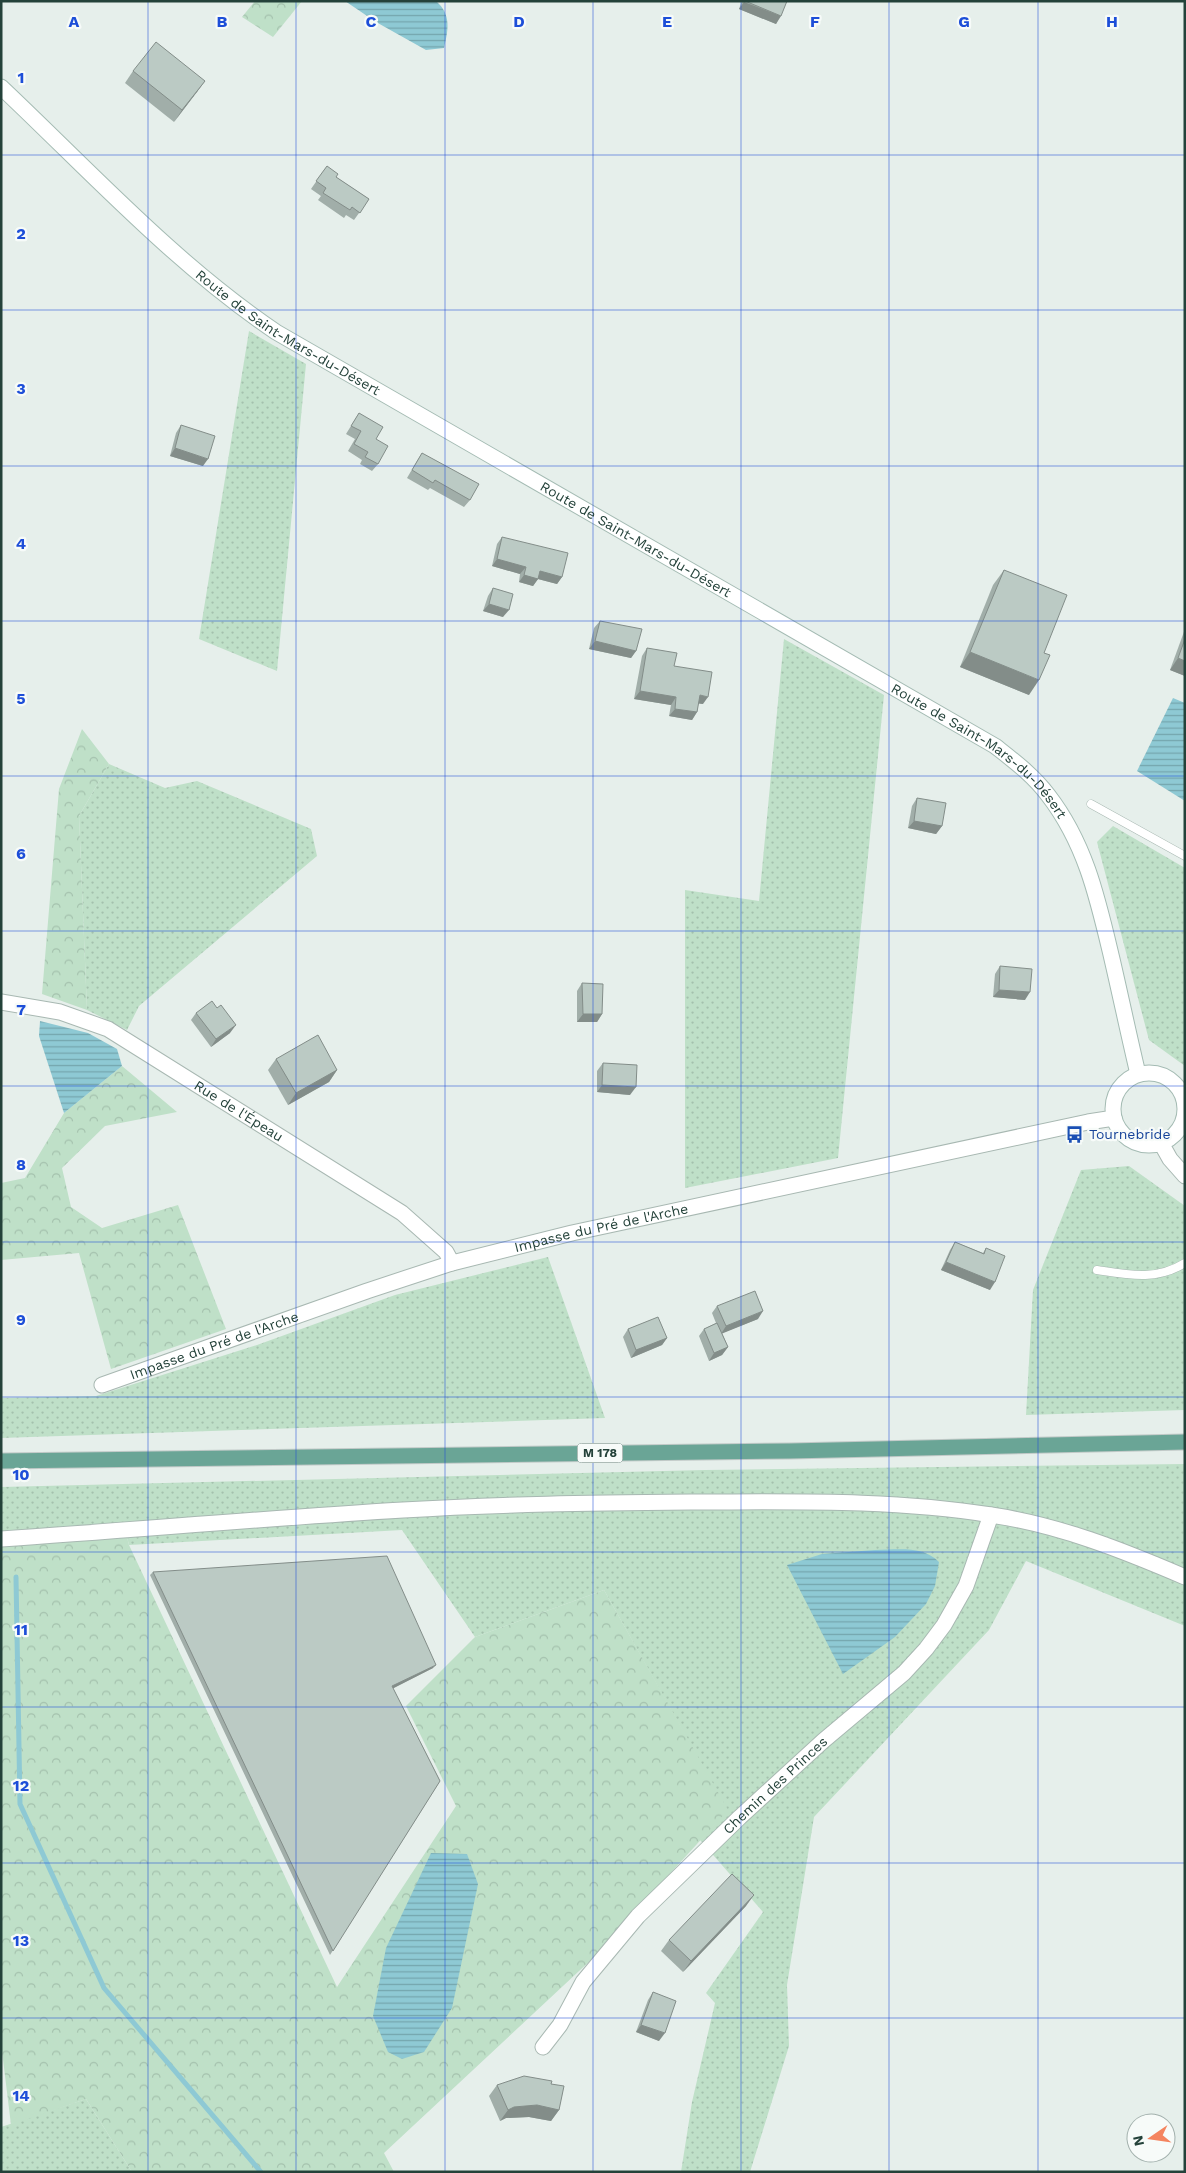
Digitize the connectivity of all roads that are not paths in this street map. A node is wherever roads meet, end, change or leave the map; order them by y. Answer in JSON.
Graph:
{"nodes":[{"id":1,"x":1,"y":87,"type":"edge"},
{"id":2,"x":1091,"y":804,"type":"dead end"},
{"id":3,"x":1185,"y":856,"type":"edge"},
{"id":4,"x":1,"y":1002,"type":"edge"},
{"id":5,"x":1138,"y":1074,"type":"junction"},
{"id":6,"x":1185,"y":1103,"type":"edge"},
{"id":7,"x":1114,"y":1118,"type":"junction"},
{"id":8,"x":1161,"y":1143,"type":"junction"},
{"id":9,"x":1185,"y":1176,"type":"edge"},
{"id":10,"x":1185,"y":1263,"type":"edge"},
{"id":11,"x":452,"y":1264,"type":"junction"},
{"id":12,"x":1098,"y":1270,"type":"dead end"},
{"id":13,"x":102,"y":1385,"type":"dead end"},
{"id":14,"x":1185,"y":1442,"type":"edge"},
{"id":15,"x":8,"y":1461,"type":"edge"},
{"id":16,"x":991,"y":1515,"type":"junction"},
{"id":17,"x":1,"y":1539,"type":"edge"},
{"id":18,"x":1185,"y":1577,"type":"edge"},
{"id":19,"x":543,"y":2047,"type":"dead end"}],
"edges":[{"from":1,"to":5,"type":"street","name":"Route de Saint-Mars-du-Désert"},
{"from":2,"to":3,"type":"lane"},
{"from":4,"to":11,"type":"street","name":"Rue de l'Épeau"},
{"from":5,"to":6,"type":"street"},
{"from":5,"to":7,"type":"street"},
{"from":6,"to":8,"type":"street"},
{"from":7,"to":8,"type":"street"},
{"from":7,"to":11,"type":"street","name":"Impasse du Pré de l'Arche"},
{"from":8,"to":9,"type":"street"},
{"from":10,"to":12,"type":"lane"},
{"from":11,"to":13,"type":"street","name":"Impasse du Pré de l'Arche"},
{"from":14,"to":15,"type":"main road","number":"M 178"},
{"from":16,"to":17,"type":"street"},
{"from":16,"to":18,"type":"street"},
{"from":16,"to":19,"type":"street","name":"Chemin des Princes"}]}
